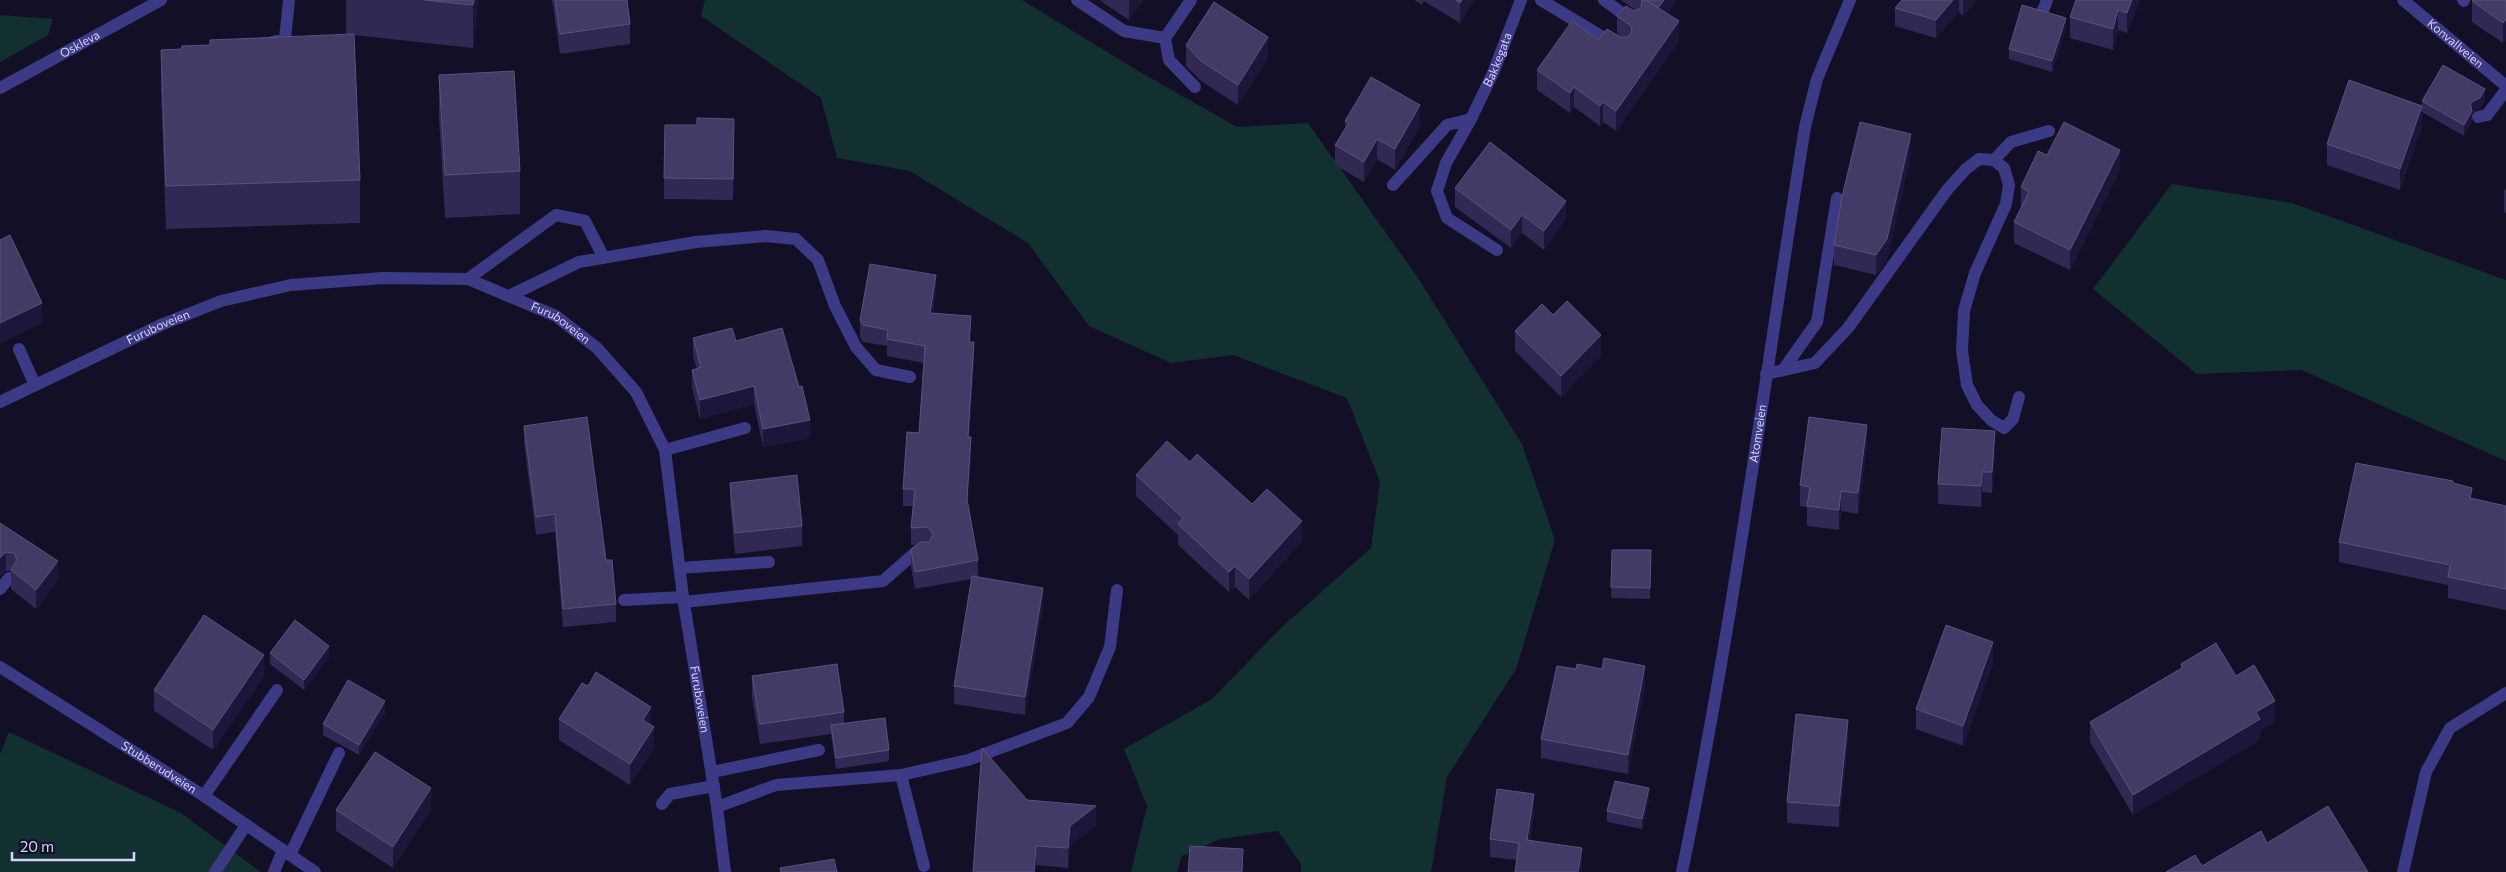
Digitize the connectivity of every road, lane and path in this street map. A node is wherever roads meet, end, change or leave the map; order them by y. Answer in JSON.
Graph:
{"nodes":[{"id":1,"x":161,"y":0,"type":"edge"},
{"id":2,"x":288,"y":0,"type":"edge"},
{"id":3,"x":1078,"y":0,"type":"edge"},
{"id":4,"x":1191,"y":0,"type":"edge"},
{"id":5,"x":1521,"y":0,"type":"edge"},
{"id":6,"x":1541,"y":0,"type":"edge"},
{"id":7,"x":1604,"y":0,"type":"edge"},
{"id":8,"x":1850,"y":0,"type":"edge"},
{"id":9,"x":2047,"y":0,"type":"edge"},
{"id":10,"x":2403,"y":0,"type":"edge"},
{"id":11,"x":2042,"y":13,"type":"edge"},
{"id":12,"x":1635,"y":23,"type":"edge"},
{"id":13,"x":1165,"y":38,"type":"junction"},
{"id":14,"x":257,"y":45,"type":"edge"},
{"id":15,"x":1624,"y":50,"type":"edge"},
{"id":16,"x":2506,"y":86,"type":"edge"},
{"id":17,"x":1195,"y":87,"type":"dead end"},
{"id":18,"x":0,"y":88,"type":"edge"},
{"id":19,"x":2506,"y":90,"type":"edge"},
{"id":20,"x":2478,"y":118,"type":"dead end"},
{"id":21,"x":1471,"y":119,"type":"junction"},
{"id":22,"x":2049,"y":131,"type":"dead end"},
{"id":23,"x":1994,"y":160,"type":"junction"},
{"id":24,"x":1393,"y":185,"type":"dead end"},
{"id":25,"x":1837,"y":198,"type":"dead end"},
{"id":26,"x":1497,"y":250,"type":"dead end"},
{"id":27,"x":604,"y":258,"type":"junction"},
{"id":28,"x":468,"y":279,"type":"junction"},
{"id":29,"x":511,"y":296,"type":"junction"},
{"id":30,"x":19,"y":349,"type":"dead end"},
{"id":31,"x":1783,"y":370,"type":"junction"},
{"id":32,"x":1766,"y":374,"type":"junction"},
{"id":33,"x":910,"y":377,"type":"dead end"},
{"id":34,"x":35,"y":384,"type":"junction"},
{"id":35,"x":2019,"y":398,"type":"dead end"},
{"id":36,"x":0,"y":402,"type":"edge"},
{"id":37,"x":745,"y":428,"type":"dead end"},
{"id":38,"x":665,"y":450,"type":"junction"},
{"id":39,"x":925,"y":552,"type":"edge"},
{"id":40,"x":769,"y":562,"type":"dead end"},
{"id":41,"x":680,"y":568,"type":"junction"},
{"id":42,"x":9,"y":578,"type":"edge"},
{"id":43,"x":0,"y":589,"type":"edge"},
{"id":44,"x":1117,"y":590,"type":"dead end"},
{"id":45,"x":683,"y":599,"type":"junction"},
{"id":46,"x":624,"y":600,"type":"dead end"},
{"id":47,"x":0,"y":667,"type":"edge"},
{"id":48,"x":277,"y":690,"type":"dead end"},
{"id":49,"x":2506,"y":693,"type":"edge"},
{"id":50,"x":819,"y":750,"type":"dead end"},
{"id":51,"x":339,"y":753,"type":"dead end"},
{"id":52,"x":712,"y":772,"type":"junction"},
{"id":53,"x":901,"y":775,"type":"junction"},
{"id":54,"x":714,"y":786,"type":"junction"},
{"id":55,"x":204,"y":796,"type":"junction"},
{"id":56,"x":662,"y":804,"type":"dead end"},
{"id":57,"x":717,"y":806,"type":"junction"},
{"id":58,"x":246,"y":825,"type":"junction"},
{"id":59,"x":286,"y":852,"type":"junction"},
{"id":60,"x":924,"y":866,"type":"dead end"},
{"id":61,"x":215,"y":872,"type":"edge"},
{"id":62,"x":274,"y":872,"type":"edge"},
{"id":63,"x":315,"y":872,"type":"edge"},
{"id":64,"x":725,"y":872,"type":"edge"},
{"id":65,"x":1682,"y":872,"type":"edge"},
{"id":66,"x":2403,"y":872,"type":"edge"}],
"edges":[{"from":1,"to":18,"type":"street","name":"Oskleva"},
{"from":2,"to":14,"type":"street"},
{"from":3,"to":13,"type":"street"},
{"from":4,"to":13,"type":"street"},
{"from":5,"to":21,"type":"street","name":"Bakkegata"},
{"from":6,"to":15,"type":"street"},
{"from":7,"to":12,"type":"street"},
{"from":8,"to":32,"type":"street","name":"Atomveien"},
{"from":9,"to":11,"type":"street"},
{"from":10,"to":16,"type":"street","name":"Konvallveien"},
{"from":13,"to":17,"type":"street"},
{"from":19,"to":20,"type":"street"},
{"from":21,"to":24,"type":"street"},
{"from":21,"to":26,"type":"street","name":"Bakkegata"},
{"from":22,"to":23,"type":"street"},
{"from":23,"to":31,"type":"street"},
{"from":23,"to":35,"type":"street"},
{"from":25,"to":31,"type":"street"},
{"from":27,"to":28,"type":"street"},
{"from":27,"to":29,"type":"street"},
{"from":27,"to":33,"type":"street"},
{"from":28,"to":29,"type":"street","name":"Furuboveien"},
{"from":28,"to":34,"type":"street","name":"Furuboveien"},
{"from":29,"to":38,"type":"street","name":"Furuboveien"},
{"from":30,"to":34,"type":"street"},
{"from":31,"to":32,"type":"street"},
{"from":32,"to":65,"type":"street","name":"Atomveien"},
{"from":34,"to":36,"type":"street","name":"Furuboveien"},
{"from":37,"to":38,"type":"street"},
{"from":38,"to":41,"type":"street","name":"Furuboveien"},
{"from":39,"to":45,"type":"street"},
{"from":40,"to":41,"type":"street"},
{"from":41,"to":45,"type":"street","name":"Furuboveien"},
{"from":42,"to":43,"type":"street"},
{"from":44,"to":53,"type":"street"},
{"from":45,"to":46,"type":"street"},
{"from":45,"to":52,"type":"street","name":"Furuboveien"},
{"from":47,"to":55,"type":"street","name":"Stubberudveien"},
{"from":48,"to":55,"type":"street"},
{"from":49,"to":66,"type":"street"},
{"from":50,"to":52,"type":"street"},
{"from":51,"to":59,"type":"street"},
{"from":52,"to":54,"type":"street","name":"Furuboveien"},
{"from":53,"to":57,"type":"street"},
{"from":53,"to":60,"type":"street"},
{"from":54,"to":56,"type":"street"},
{"from":54,"to":57,"type":"street","name":"Furuboveien"},
{"from":55,"to":58,"type":"street","name":"Stubberudveien"},
{"from":57,"to":64,"type":"street","name":"Furuboveien"},
{"from":58,"to":59,"type":"street","name":"Stubberudveien"},
{"from":58,"to":61,"type":"street"},
{"from":59,"to":62,"type":"street"},
{"from":59,"to":63,"type":"street","name":"Stubberudveien"}]}
